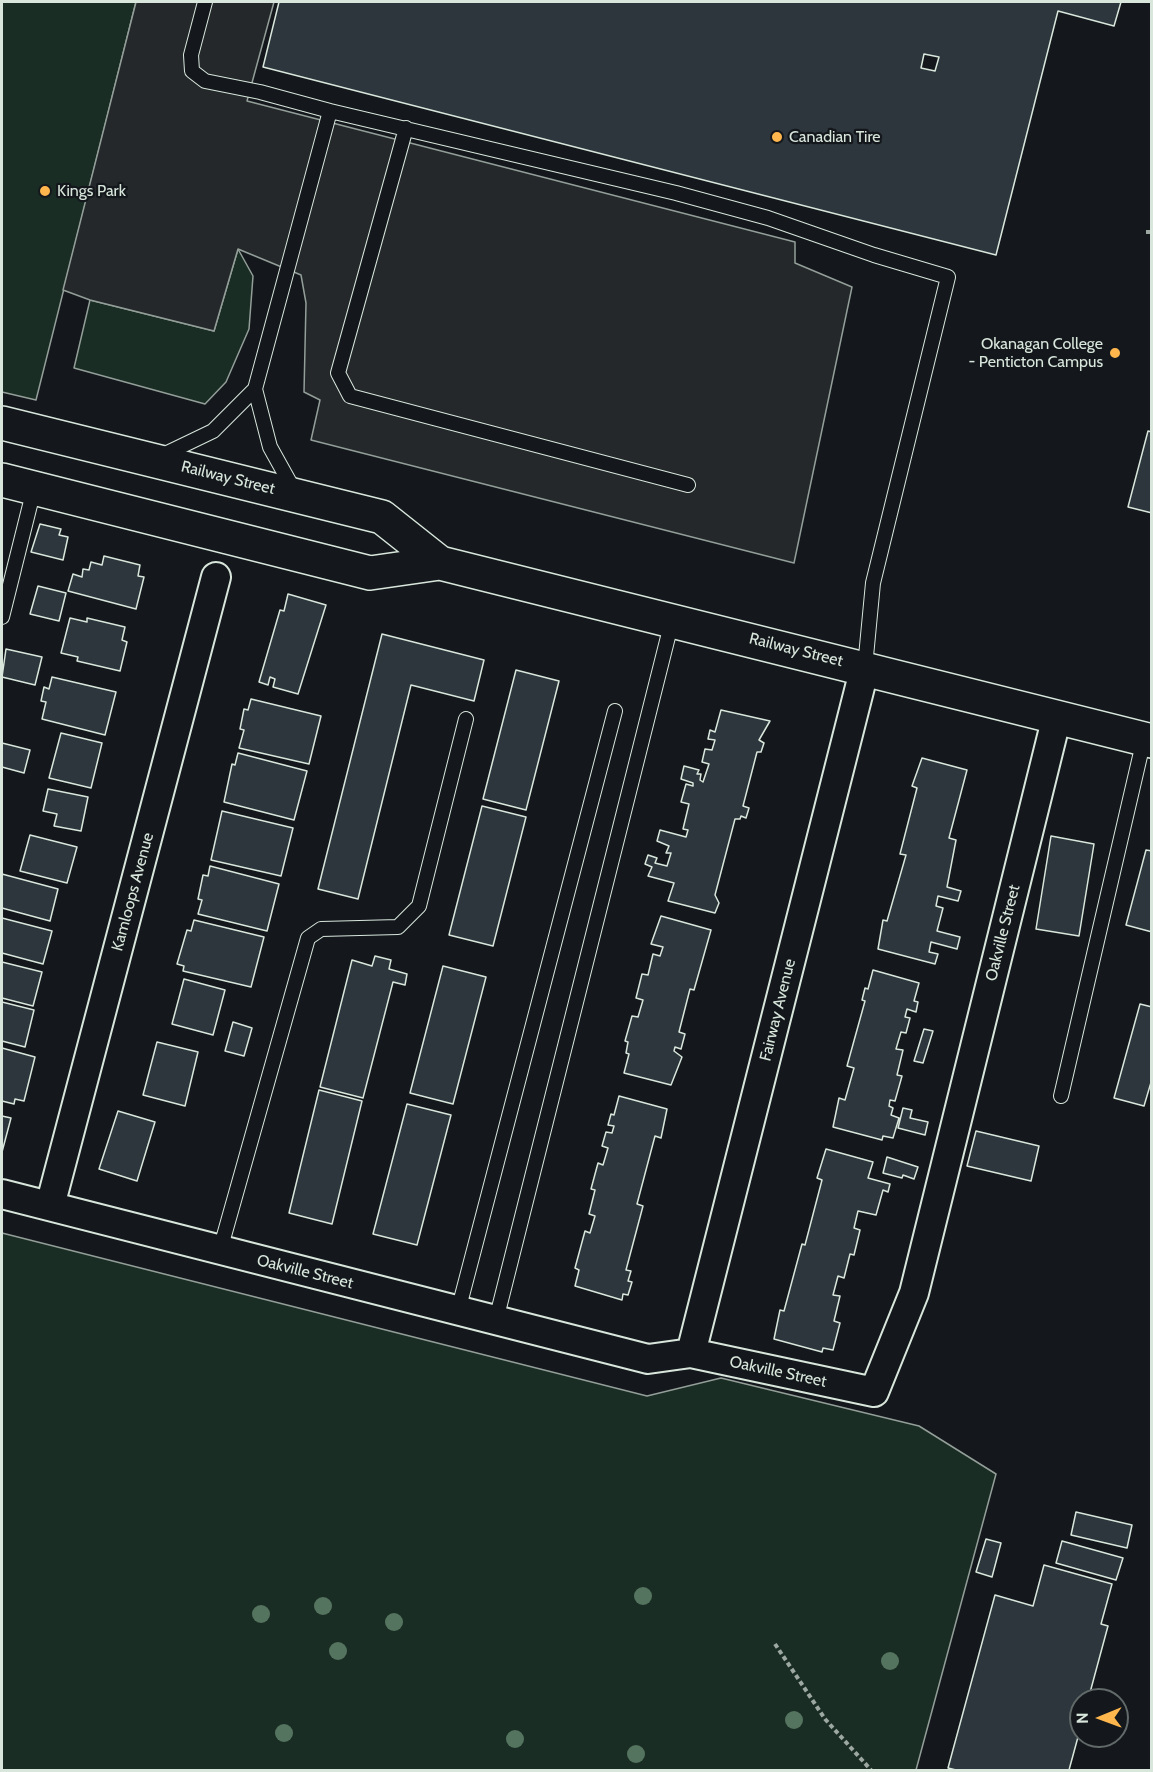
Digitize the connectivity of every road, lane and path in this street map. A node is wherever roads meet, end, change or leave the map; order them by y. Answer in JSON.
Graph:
{"nodes":[{"id":1,"x":205,"y":2,"type":"edge"},
{"id":2,"x":330,"y":111,"type":"junction"},
{"id":3,"x":406,"y":128,"type":"junction"},
{"id":4,"x":1146,"y":232,"type":"dead end"},
{"id":5,"x":1152,"y":232,"type":"edge"},
{"id":6,"x":255,"y":389,"type":"junction"},
{"id":7,"x":2,"y":423,"type":"edge"},
{"id":8,"x":154,"y":460,"type":"junction"},
{"id":9,"x":2,"y":480,"type":"edge"},
{"id":10,"x":688,"y":485,"type":"dead end"},
{"id":11,"x":34,"y":488,"type":"junction"},
{"id":12,"x":297,"y":495,"type":"junction"},
{"id":13,"x":440,"y":563,"type":"junction"},
{"id":14,"x":216,"y":577,"type":"dead end"},
{"id":15,"x":2,"y":617,"type":"edge"},
{"id":16,"x":672,"y":619,"type":"junction"},
{"id":17,"x":865,"y":667,"type":"junction"},
{"id":18,"x":615,"y":711,"type":"dead end"},
{"id":19,"x":1058,"y":716,"type":"junction"},
{"id":20,"x":466,"y":719,"type":"dead end"},
{"id":21,"x":1148,"y":740,"type":"edge"},
{"id":22,"x":1061,"y":1096,"type":"dead end"},
{"id":23,"x":2,"y":1194,"type":"edge"},
{"id":24,"x":50,"y":1206,"type":"junction"},
{"id":25,"x":220,"y":1250,"type":"junction"},
{"id":26,"x":458,"y":1311,"type":"junction"},
{"id":27,"x":496,"y":1320,"type":"junction"},
{"id":28,"x":691,"y":1353,"type":"junction"},
{"id":29,"x":776,"y":1644,"type":"dead end"},
{"id":30,"x":871,"y":1770,"type":"edge"}],
"edges":[{"from":1,"to":2,"type":"lane"},
{"from":2,"to":3,"type":"lane"},
{"from":2,"to":6,"type":"lane"},
{"from":3,"to":10,"type":"lane"},
{"from":3,"to":17,"type":"lane"},
{"from":4,"to":5,"type":"path"},
{"from":6,"to":8,"type":"lane"},
{"from":6,"to":12,"type":"lane"},
{"from":7,"to":8,"type":"highway","name":"Railway Street"},
{"from":8,"to":12,"type":"highway","name":"Railway Street"},
{"from":9,"to":11,"type":"highway","name":"Railway Street"},
{"from":11,"to":13,"type":"highway","name":"Railway Street"},
{"from":11,"to":15,"type":"lane"},
{"from":12,"to":13,"type":"highway","name":"Railway Street"},
{"from":13,"to":16,"type":"highway","name":"Railway Street"},
{"from":14,"to":24,"type":"street","name":"Kamloops Avenue"},
{"from":16,"to":17,"type":"highway","name":"Railway Street"},
{"from":16,"to":27,"type":"lane"},
{"from":17,"to":19,"type":"highway","name":"Railway Street"},
{"from":17,"to":28,"type":"street","name":"Fairway Avenue"},
{"from":18,"to":26,"type":"lane"},
{"from":19,"to":21,"type":"highway","name":"Railway Street"},
{"from":19,"to":28,"type":"street","name":"Oakville Street"},
{"from":20,"to":25,"type":"lane"},
{"from":21,"to":22,"type":"lane"},
{"from":23,"to":24,"type":"street","name":"Oakville Street"},
{"from":24,"to":25,"type":"street","name":"Oakville Street"},
{"from":25,"to":26,"type":"street","name":"Oakville Street"},
{"from":26,"to":27,"type":"street","name":"Oakville Street"},
{"from":27,"to":28,"type":"street","name":"Oakville Street"},
{"from":29,"to":30,"type":"path"}]}
